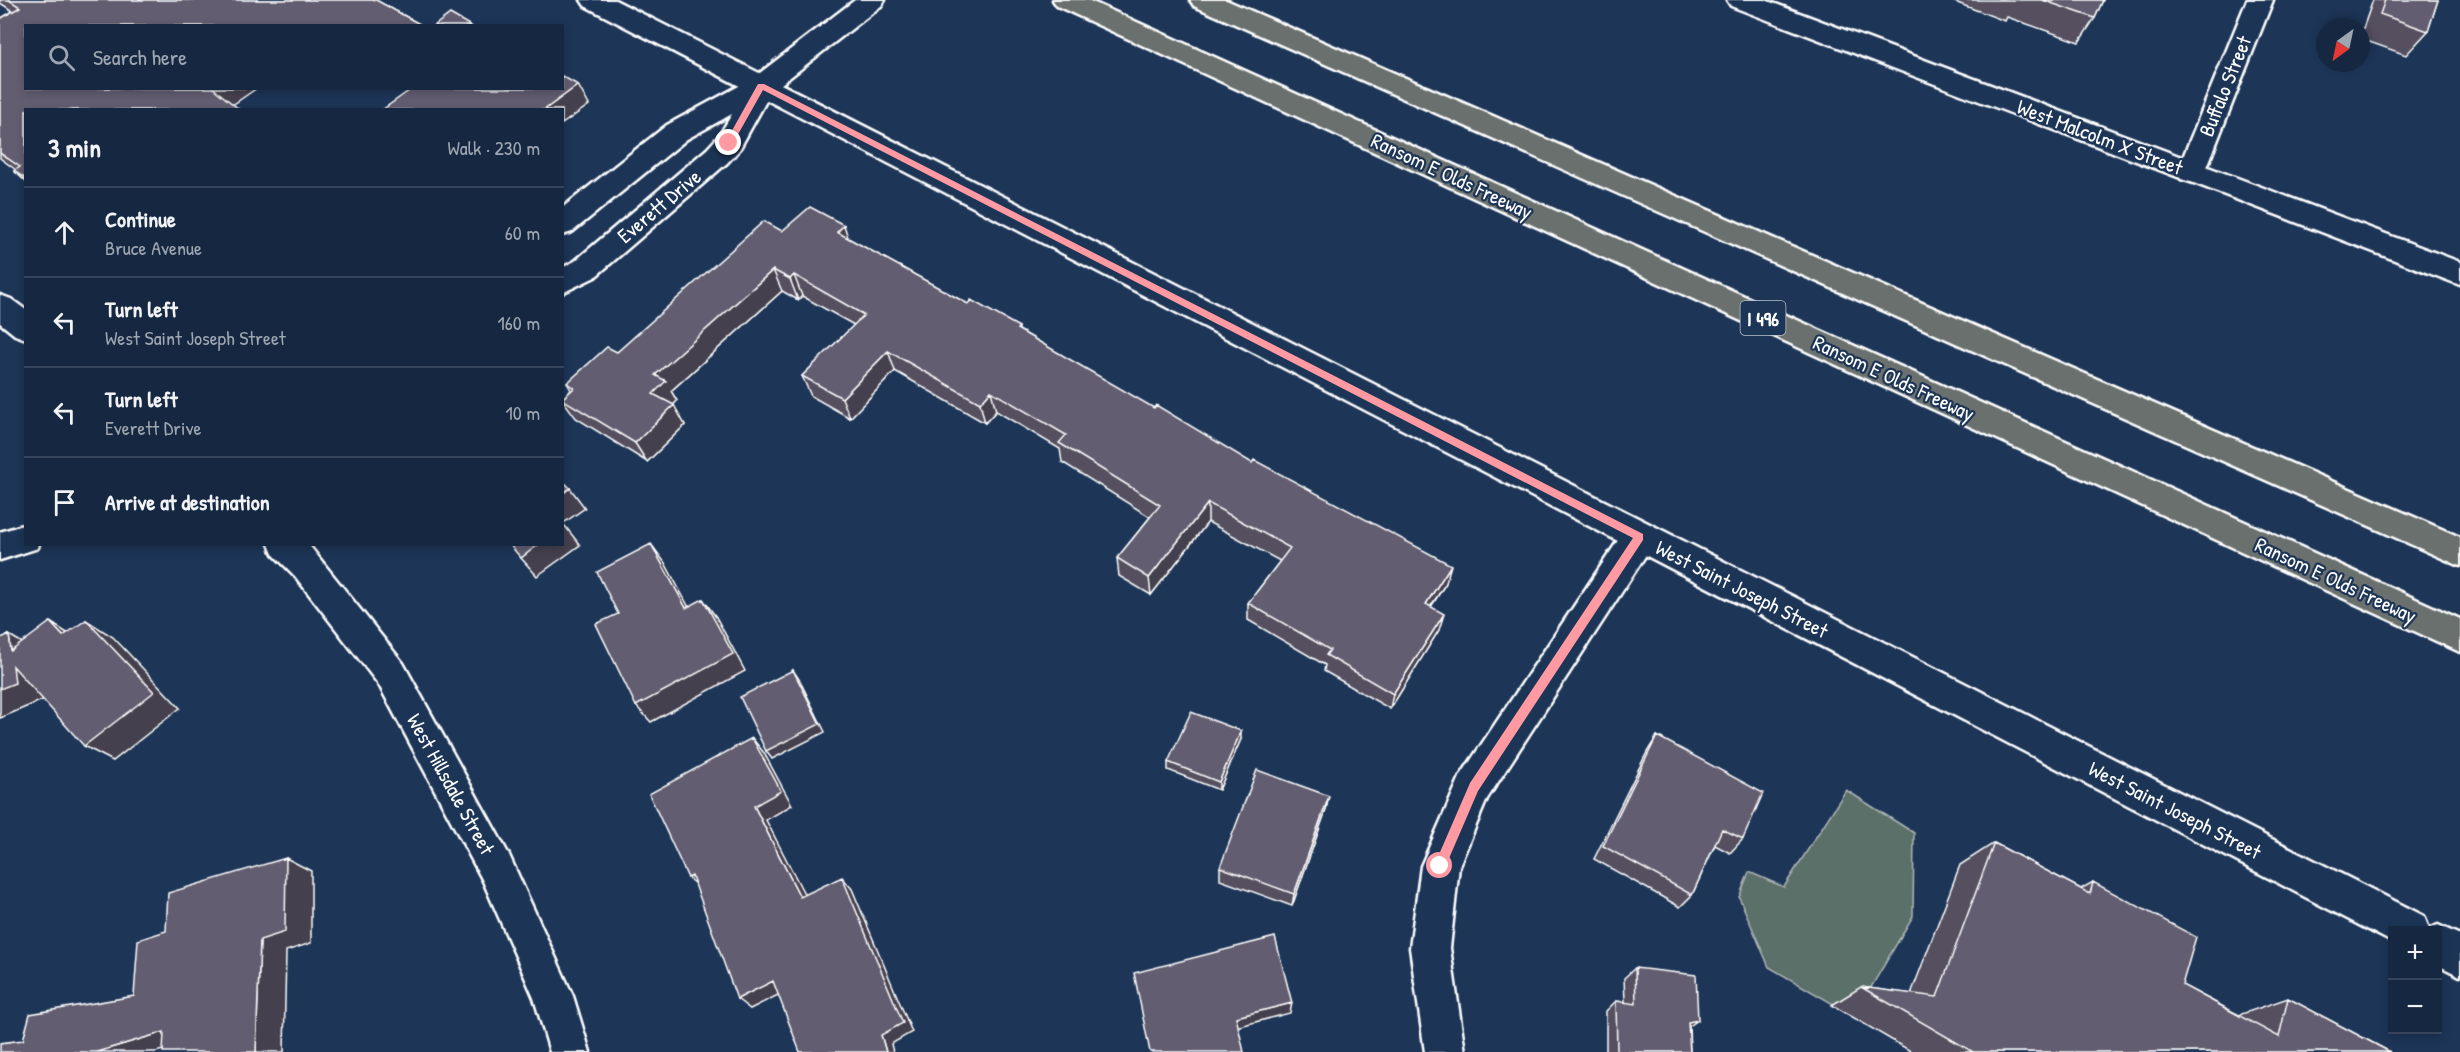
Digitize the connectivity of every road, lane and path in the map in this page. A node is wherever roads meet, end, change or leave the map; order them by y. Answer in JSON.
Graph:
{"nodes":[{"id":1,"x":594,"y":0,"type":"edge"},
{"id":2,"x":872,"y":0,"type":"edge"},
{"id":3,"x":1066,"y":0,"type":"edge"},
{"id":4,"x":1203,"y":0,"type":"edge"},
{"id":5,"x":1740,"y":0,"type":"edge"},
{"id":6,"x":2260,"y":0,"type":"edge"},
{"id":7,"x":761,"y":86,"type":"junction"},
{"id":8,"x":2191,"y":172,"type":"junction"},
{"id":9,"x":564,"y":222,"type":"edge"},
{"id":10,"x":2460,"y":274,"type":"edge"},
{"id":11,"x":574,"y":275,"type":"edge"},
{"id":12,"x":0,"y":307,"type":"edge"},
{"id":13,"x":24,"y":325,"type":"edge"},
{"id":14,"x":1639,"y":537,"type":"junction"},
{"id":15,"x":24,"y":539,"type":"edge"},
{"id":16,"x":0,"y":546,"type":"edge"},
{"id":17,"x":303,"y":552,"type":"edge"},
{"id":18,"x":2460,"y":552,"type":"edge"},
{"id":19,"x":2460,"y":636,"type":"edge"},
{"id":20,"x":2402,"y":926,"type":"edge"},
{"id":21,"x":2442,"y":947,"type":"edge"},
{"id":22,"x":2460,"y":956,"type":"edge"},
{"id":23,"x":570,"y":1052,"type":"edge"},
{"id":24,"x":1445,"y":1052,"type":"edge"}],
"edges":[{"from":1,"to":7,"type":"street","name":"West Saint Joseph Street"},
{"from":2,"to":7,"type":"street","name":"Everett Drive"},
{"from":3,"to":19,"type":"highway","name":"Ransom E Olds Freeway","number":"I 496"},
{"from":4,"to":18,"type":"highway"},
{"from":5,"to":8,"type":"street","name":"West Malcolm X Street"},
{"from":6,"to":8,"type":"street","name":"Buffalo Street"},
{"from":7,"to":9,"type":"street","name":"Everett Drive"},
{"from":7,"to":11,"type":"street","name":"Everett Drive"},
{"from":7,"to":14,"type":"street","name":"West Saint Joseph Street"},
{"from":8,"to":10,"type":"street","name":"West Malcolm X Street"},
{"from":12,"to":13,"type":"street"},
{"from":14,"to":20,"type":"street","name":"West Saint Joseph Street"},
{"from":14,"to":24,"type":"street"},
{"from":15,"to":16,"type":"street"},
{"from":17,"to":23,"type":"street","name":"West Hillsdale Street"},
{"from":21,"to":22,"type":"street"}]}
